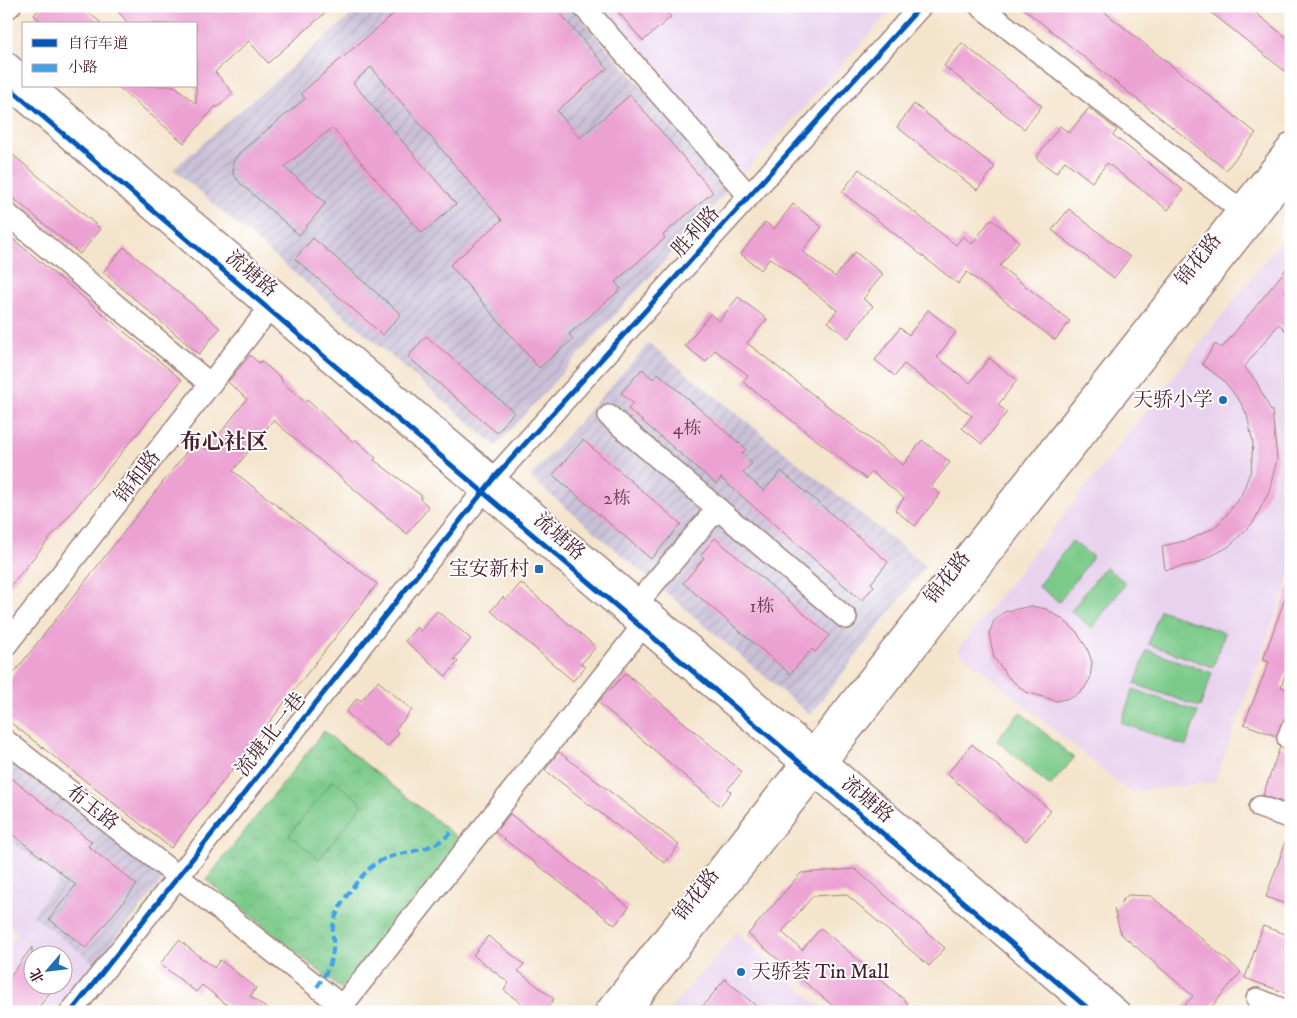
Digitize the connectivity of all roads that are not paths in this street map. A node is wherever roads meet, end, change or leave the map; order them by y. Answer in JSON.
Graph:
{"nodes":[{"id":1,"x":10,"y":6,"type":"edge"},
{"id":2,"x":583,"y":6,"type":"edge"},
{"id":3,"x":921,"y":6,"type":"edge"},
{"id":4,"x":980,"y":6,"type":"edge"},
{"id":5,"x":6,"y":9,"type":"edge"},
{"id":6,"x":6,"y":62,"type":"edge"},
{"id":7,"x":22,"y":75,"type":"edge"},
{"id":8,"x":6,"y":85,"type":"edge"},
{"id":9,"x":37,"y":88,"type":"edge"},
{"id":10,"x":1291,"y":143,"type":"edge"},
{"id":11,"x":1291,"y":174,"type":"edge"},
{"id":12,"x":749,"y":196,"type":"junction"},
{"id":13,"x":1239,"y":209,"type":"junction"},
{"id":14,"x":6,"y":213,"type":"edge"},
{"id":15,"x":269,"y":309,"type":"junction"},
{"id":16,"x":210,"y":384,"type":"junction"},
{"id":17,"x":609,"y":416,"type":"dead end"},
{"id":18,"x":488,"y":485,"type":"junction"},
{"id":19,"x":717,"y":509,"type":"junction"},
{"id":20,"x":639,"y":601,"type":"junction"},
{"id":21,"x":846,"y":618,"type":"dead end"},
{"id":22,"x":642,"y":627,"type":"junction"},
{"id":23,"x":6,"y":645,"type":"edge"},
{"id":24,"x":1291,"y":730,"type":"edge"},
{"id":25,"x":1291,"y":739,"type":"edge"},
{"id":26,"x":6,"y":741,"type":"edge"},
{"id":27,"x":814,"y":762,"type":"junction"},
{"id":28,"x":1260,"y":807,"type":"dead end"},
{"id":29,"x":1291,"y":818,"type":"edge"},
{"id":30,"x":178,"y":876,"type":"junction"},
{"id":31,"x":1257,"y":999,"type":"dead end"},
{"id":32,"x":342,"y":1009,"type":"edge"},
{"id":33,"x":71,"y":1012,"type":"edge"},
{"id":34,"x":605,"y":1012,"type":"edge"},
{"id":35,"x":629,"y":1012,"type":"edge"},
{"id":36,"x":1092,"y":1012,"type":"edge"},
{"id":37,"x":1120,"y":1012,"type":"edge"},
{"id":38,"x":1289,"y":1012,"type":"edge"}],
"edges":[{"from":1,"to":5,"type":"street"},
{"from":2,"to":12,"type":"street"},
{"from":3,"to":12,"type":"street","name":"胜利路"},
{"from":4,"to":13,"type":"street"},
{"from":6,"to":7,"type":"street"},
{"from":8,"to":15,"type":"street","name":"流塘路"},
{"from":9,"to":18,"type":"street","name":"流塘路"},
{"from":10,"to":13,"type":"street","name":"锦花路"},
{"from":11,"to":27,"type":"street","name":"锦花路"},
{"from":12,"to":18,"type":"street","name":"胜利路"},
{"from":13,"to":27,"type":"street","name":"锦花路"},
{"from":14,"to":16,"type":"street"},
{"from":15,"to":16,"type":"street","name":"锦和路"},
{"from":15,"to":18,"type":"street","name":"流塘路"},
{"from":16,"to":23,"type":"street","name":"锦和路"},
{"from":17,"to":19,"type":"street"},
{"from":18,"to":20,"type":"street","name":"流塘路"},
{"from":18,"to":22,"type":"street","name":"流塘路"},
{"from":18,"to":30,"type":"street","name":"流塘北一巷"},
{"from":19,"to":20,"type":"street"},
{"from":19,"to":21,"type":"street"},
{"from":20,"to":27,"type":"street","name":"流塘路"},
{"from":22,"to":27,"type":"street","name":"流塘路"},
{"from":22,"to":32,"type":"street"},
{"from":24,"to":25,"type":"street"},
{"from":26,"to":30,"type":"street","name":"布玉路"},
{"from":27,"to":34,"type":"street","name":"锦花路"},
{"from":27,"to":35,"type":"street","name":"锦花路"},
{"from":27,"to":36,"type":"street","name":"流塘路"},
{"from":27,"to":37,"type":"street","name":"流塘路"},
{"from":28,"to":29,"type":"street"},
{"from":30,"to":32,"type":"street","name":"布玉路"},
{"from":30,"to":33,"type":"street","name":"流塘北一巷"},
{"from":31,"to":38,"type":"street"}]}
